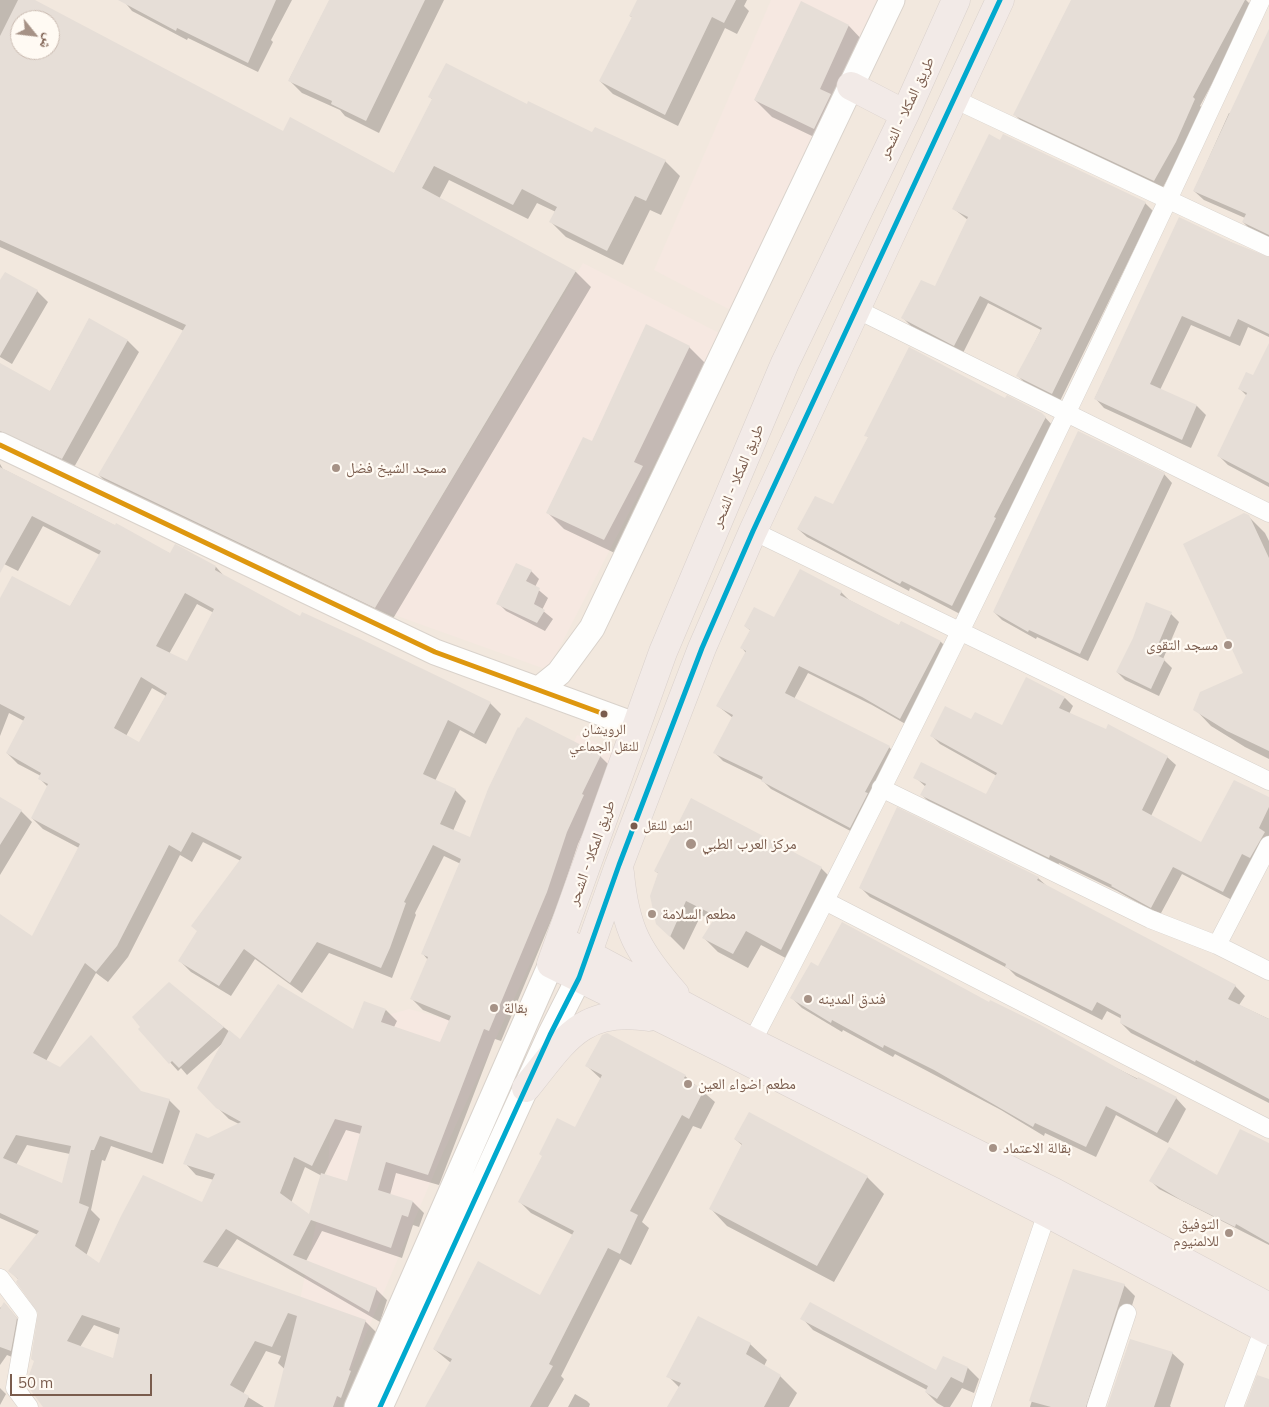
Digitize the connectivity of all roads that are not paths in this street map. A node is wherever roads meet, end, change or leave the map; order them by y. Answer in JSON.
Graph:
{"nodes":[{"id":1,"x":892,"y":0,"type":"edge"},
{"id":2,"x":956,"y":0,"type":"edge"},
{"id":3,"x":1000,"y":0,"type":"edge"},
{"id":4,"x":1261,"y":0,"type":"edge"},
{"id":5,"x":851,"y":86,"type":"junction"},
{"id":6,"x":954,"y":99,"type":"junction"},
{"id":7,"x":904,"y":114,"type":"junction"},
{"id":8,"x":1170,"y":198,"type":"junction"},
{"id":9,"x":1269,"y":247,"type":"edge"},
{"id":10,"x":856,"y":309,"type":"junction"},
{"id":11,"x":785,"y":363,"type":"junction"},
{"id":12,"x":824,"y":380,"type":"junction"},
{"id":13,"x":1066,"y":414,"type":"junction"},
{"id":14,"x":0,"y":444,"type":"edge"},
{"id":15,"x":1269,"y":513,"type":"edge"},
{"id":16,"x":753,"y":531,"type":"junction"},
{"id":17,"x":959,"y":630,"type":"junction"},
{"id":18,"x":538,"y":690,"type":"junction"},
{"id":19,"x":637,"y":726,"type":"junction"},
{"id":20,"x":1269,"y":781,"type":"edge"},
{"id":21,"x":881,"y":788,"type":"junction"},
{"id":22,"x":1269,"y":845,"type":"edge"},
{"id":23,"x":619,"y":865,"type":"junction"},
{"id":24,"x":825,"y":901,"type":"junction"},
{"id":25,"x":1218,"y":946,"type":"junction"},
{"id":26,"x":556,"y":952,"type":"junction"},
{"id":27,"x":584,"y":966,"type":"junction"},
{"id":28,"x":1269,"y":971,"type":"edge"},
{"id":29,"x":675,"y":1014,"type":"junction"},
{"id":30,"x":752,"y":1042,"type":"junction"},
{"id":31,"x":526,"y":1088,"type":"junction"},
{"id":32,"x":1269,"y":1129,"type":"edge"},
{"id":33,"x":1050,"y":1202,"type":"junction"},
{"id":34,"x":0,"y":1278,"type":"edge"},
{"id":35,"x":1127,"y":1313,"type":"dead end"},
{"id":36,"x":1267,"y":1322,"type":"edge"},
{"id":37,"x":29,"y":1407,"type":"edge"},
{"id":38,"x":357,"y":1407,"type":"edge"},
{"id":39,"x":380,"y":1407,"type":"edge"},
{"id":40,"x":981,"y":1407,"type":"edge"},
{"id":41,"x":1096,"y":1407,"type":"edge"},
{"id":42,"x":1234,"y":1407,"type":"edge"}],
"edges":[{"from":1,"to":5,"type":"street"},
{"from":2,"to":7,"type":"highway","name":"طريق المكلا - الشحر"},
{"from":3,"to":6,"type":"highway","name":"طريق المكلا - الشحر"},
{"from":4,"to":8,"type":"street"},
{"from":5,"to":7,"type":"highway"},
{"from":5,"to":18,"type":"street"},
{"from":6,"to":8,"type":"street"},
{"from":6,"to":10,"type":"highway","name":"طريق المكلا - الشحر"},
{"from":7,"to":11,"type":"highway","name":"طريق المكلا - الشحر"},
{"from":8,"to":9,"type":"street"},
{"from":8,"to":13,"type":"street"},
{"from":10,"to":12,"type":"highway","name":"طريق المكلا - الشحر"},
{"from":10,"to":13,"type":"street"},
{"from":11,"to":12,"type":"highway"},
{"from":11,"to":19,"type":"highway","name":"طريق المكلا - الشحر"},
{"from":12,"to":16,"type":"highway","name":"طريق المكلا - الشحر"},
{"from":13,"to":15,"type":"street"},
{"from":13,"to":17,"type":"street"},
{"from":14,"to":18,"type":"street"},
{"from":16,"to":17,"type":"street"},
{"from":16,"to":23,"type":"highway","name":"طريق المكلا - الشحر"},
{"from":17,"to":20,"type":"street"},
{"from":17,"to":21,"type":"street"},
{"from":18,"to":19,"type":"street"},
{"from":19,"to":26,"type":"highway","name":"طريق المكلا - الشحر"},
{"from":21,"to":24,"type":"street"},
{"from":21,"to":25,"type":"street"},
{"from":22,"to":25,"type":"street"},
{"from":23,"to":27,"type":"highway","name":"طريق المكلا - الشحر"},
{"from":23,"to":29,"type":"highway"},
{"from":24,"to":30,"type":"street"},
{"from":24,"to":32,"type":"street"},
{"from":25,"to":28,"type":"street"},
{"from":26,"to":27,"type":"highway"},
{"from":26,"to":38,"type":"street"},
{"from":27,"to":29,"type":"highway"},
{"from":27,"to":31,"type":"street"},
{"from":29,"to":30,"type":"highway"},
{"from":29,"to":31,"type":"highway"},
{"from":29,"to":33,"type":"highway"},
{"from":30,"to":33,"type":"highway"},
{"from":31,"to":39,"type":"street"},
{"from":33,"to":36,"type":"highway"},
{"from":33,"to":40,"type":"street"},
{"from":34,"to":37,"type":"street"},
{"from":35,"to":41,"type":"street"},
{"from":36,"to":42,"type":"street"}]}
